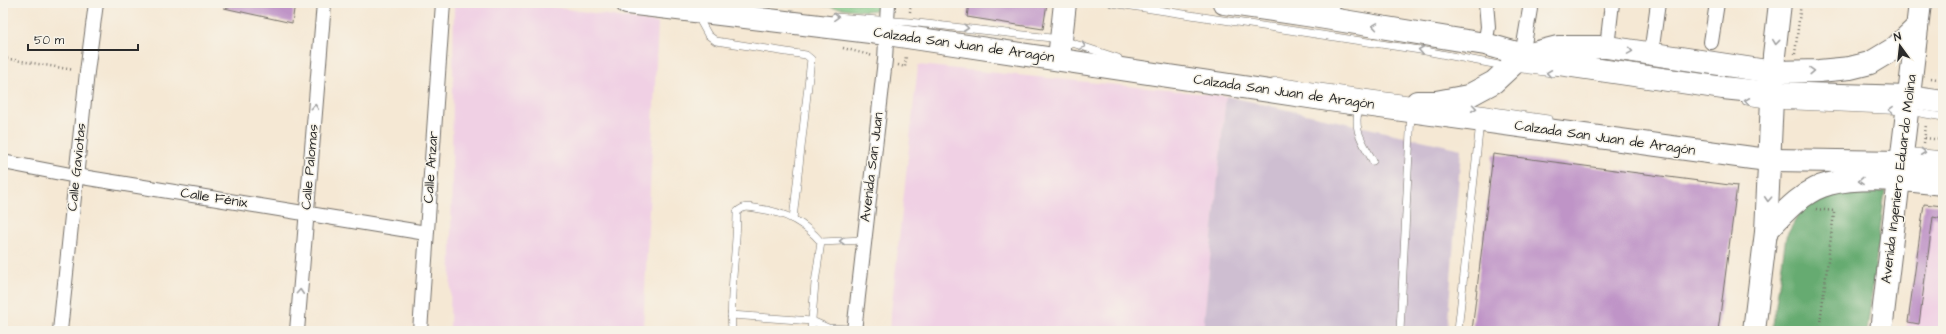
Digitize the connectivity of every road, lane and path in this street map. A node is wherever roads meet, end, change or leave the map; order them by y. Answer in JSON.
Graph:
{"nodes":[{"id":1,"x":96,"y":3,"type":"edge"},
{"id":2,"x":324,"y":3,"type":"edge"},
{"id":3,"x":443,"y":3,"type":"edge"},
{"id":4,"x":627,"y":3,"type":"edge"},
{"id":5,"x":888,"y":3,"type":"edge"},
{"id":6,"x":950,"y":3,"type":"edge"},
{"id":7,"x":1065,"y":3,"type":"edge"},
{"id":8,"x":1112,"y":3,"type":"edge"},
{"id":9,"x":1224,"y":3,"type":"edge"},
{"id":10,"x":1336,"y":3,"type":"edge"},
{"id":11,"x":1486,"y":3,"type":"edge"},
{"id":12,"x":1531,"y":3,"type":"edge"},
{"id":13,"x":1612,"y":3,"type":"edge"},
{"id":14,"x":1658,"y":3,"type":"edge"},
{"id":15,"x":1717,"y":3,"type":"edge"},
{"id":16,"x":1780,"y":3,"type":"edge"},
{"id":17,"x":1801,"y":3,"type":"edge"},
{"id":18,"x":1920,"y":3,"type":"edge"},
{"id":19,"x":969,"y":5,"type":"dead end"},
{"id":20,"x":731,"y":7,"type":"dead end"},
{"id":21,"x":696,"y":12,"type":"junction"},
{"id":22,"x":792,"y":15,"type":"dead end"},
{"id":23,"x":1313,"y":16,"type":"junction"},
{"id":24,"x":824,"y":17,"type":"dead end"},
{"id":25,"x":1917,"y":26,"type":"junction"},
{"id":26,"x":887,"y":27,"type":"junction"},
{"id":27,"x":1711,"y":42,"type":"dead end"},
{"id":28,"x":1485,"y":44,"type":"junction"},
{"id":29,"x":838,"y":47,"type":"dead end"},
{"id":30,"x":1607,"y":47,"type":"junction"},
{"id":31,"x":1060,"y":49,"type":"junction"},
{"id":32,"x":862,"y":53,"type":"dead end"},
{"id":33,"x":1650,"y":54,"type":"junction"},
{"id":34,"x":1796,"y":54,"type":"dead end"},
{"id":35,"x":3,"y":58,"type":"edge"},
{"id":36,"x":1128,"y":60,"type":"dead end"},
{"id":37,"x":1516,"y":61,"type":"junction"},
{"id":38,"x":73,"y":70,"type":"dead end"},
{"id":39,"x":1557,"y":74,"type":"dead end"},
{"id":40,"x":1931,"y":78,"type":"dead end"},
{"id":41,"x":1265,"y":80,"type":"dead end"},
{"id":42,"x":1943,"y":80,"type":"edge"},
{"id":43,"x":1773,"y":90,"type":"junction"},
{"id":44,"x":1330,"y":100,"type":"junction"},
{"id":45,"x":1737,"y":100,"type":"dead end"},
{"id":46,"x":1436,"y":102,"type":"junction"},
{"id":47,"x":1943,"y":102,"type":"edge"},
{"id":48,"x":1360,"y":104,"type":"junction"},
{"id":49,"x":1908,"y":104,"type":"junction"},
{"id":50,"x":1411,"y":111,"type":"junction"},
{"id":51,"x":1943,"y":117,"type":"edge"},
{"id":52,"x":1480,"y":120,"type":"junction"},
{"id":53,"x":1554,"y":120,"type":"dead end"},
{"id":54,"x":1925,"y":138,"type":"dead end"},
{"id":55,"x":1943,"y":140,"type":"edge"},
{"id":56,"x":1770,"y":153,"type":"junction"},
{"id":57,"x":1943,"y":155,"type":"edge"},
{"id":58,"x":1373,"y":161,"type":"dead end"},
{"id":59,"x":1900,"y":161,"type":"junction"},
{"id":60,"x":3,"y":162,"type":"edge"},
{"id":61,"x":1943,"y":167,"type":"edge"},
{"id":62,"x":76,"y":176,"type":"junction"},
{"id":63,"x":1943,"y":184,"type":"edge"},
{"id":64,"x":1813,"y":209,"type":"dead end"},
{"id":65,"x":306,"y":213,"type":"junction"},
{"id":66,"x":793,"y":219,"type":"junction"},
{"id":67,"x":1766,"y":232,"type":"junction"},
{"id":68,"x":426,"y":233,"type":"junction"},
{"id":69,"x":864,"y":240,"type":"junction"},
{"id":70,"x":821,"y":242,"type":"junction"},
{"id":71,"x":731,"y":315,"type":"junction"},
{"id":72,"x":812,"y":321,"type":"junction"},
{"id":73,"x":854,"y":330,"type":"edge"},
{"id":74,"x":60,"y":331,"type":"edge"},
{"id":75,"x":297,"y":331,"type":"edge"},
{"id":76,"x":420,"y":331,"type":"edge"},
{"id":77,"x":732,"y":331,"type":"edge"},
{"id":78,"x":811,"y":331,"type":"edge"},
{"id":79,"x":1400,"y":331,"type":"edge"},
{"id":80,"x":1458,"y":331,"type":"edge"},
{"id":81,"x":1754,"y":331,"type":"edge"},
{"id":82,"x":1819,"y":331,"type":"edge"},
{"id":83,"x":1881,"y":331,"type":"edge"}],
"edges":[{"from":1,"to":62,"type":"street","name":"Calle Gaviotas"},
{"from":65,"to":2,"type":"street","name":"Calle Palomas","one_way":true},
{"from":3,"to":68,"type":"street","name":"Calle Anzar"},
{"from":4,"to":21,"type":"main road","name":"Calzada San Juan de Aragón"},
{"from":5,"to":26,"type":"street","name":"Avenida San Juan"},
{"from":6,"to":19,"type":"path"},
{"from":7,"to":31,"type":"main road"},
{"from":37,"to":8,"type":"lane","one_way":true},
{"from":9,"to":23,"type":"main road"},
{"from":10,"to":23,"type":"street"},
{"from":11,"to":28,"type":"street"},
{"from":12,"to":37,"type":"street"},
{"from":13,"to":30,"type":"street"},
{"from":14,"to":33,"type":"street"},
{"from":15,"to":27,"type":"street"},
{"from":16,"to":43,"type":"main road","one_way":true},
{"from":17,"to":34,"type":"path"},
{"from":18,"to":25,"type":"main road","name":"Avenida Ingeniero Eduardo Molina"},
{"from":20,"to":22,"type":"lane"},
{"from":21,"to":26,"type":"main road","name":"Calzada San Juan de Aragón"},
{"from":21,"to":66,"type":"lane"},
{"from":28,"to":23,"type":"main road","one_way":true},
{"from":24,"to":26,"type":"lane","one_way":true},
{"from":43,"to":25,"type":"main road","one_way":true},
{"from":25,"to":49,"type":"main road","name":"Avenida Ingeniero Eduardo Molina"},
{"from":26,"to":31,"type":"main road","name":"Calzada San Juan de Aragón","one_way":true},
{"from":26,"to":69,"type":"street","name":"Avenida San Juan"},
{"from":28,"to":37,"type":"main road"},
{"from":29,"to":32,"type":"path"},
{"from":30,"to":33,"type":"main road","one_way":true},
{"from":30,"to":37,"type":"main road"},
{"from":31,"to":36,"type":"lane","one_way":true},
{"from":31,"to":44,"type":"main road","name":"Calzada San Juan de Aragón"},
{"from":33,"to":43,"type":"main road"},
{"from":35,"to":38,"type":"path"},
{"from":39,"to":37,"type":"lane","one_way":true},
{"from":37,"to":43,"type":"main road"},
{"from":37,"to":46,"type":"main road"},
{"from":40,"to":42,"type":"path"},
{"from":41,"to":46,"type":"lane"},
{"from":43,"to":45,"type":"lane","one_way":true},
{"from":49,"to":43,"type":"main road","one_way":true},
{"from":43,"to":56,"type":"main road"},
{"from":44,"to":46,"type":"main road"},
{"from":44,"to":48,"type":"main road","name":"Calzada San Juan de Aragón"},
{"from":46,"to":53,"type":"lane","one_way":true},
{"from":47,"to":49,"type":"main road"},
{"from":48,"to":50,"type":"main road","name":"Calzada San Juan de Aragón"},
{"from":48,"to":58,"type":"lane"},
{"from":49,"to":51,"type":"lane"},
{"from":49,"to":59,"type":"main road","name":"Avenida Ingeniero Eduardo Molina"},
{"from":50,"to":52,"type":"main road","name":"Calzada San Juan de Aragón"},
{"from":50,"to":79,"type":"lane"},
{"from":52,"to":56,"type":"main road","name":"Calzada San Juan de Aragón"},
{"from":52,"to":80,"type":"lane"},
{"from":54,"to":55,"type":"path"},
{"from":56,"to":59,"type":"main road","name":"Calzada San Juan de Aragón"},
{"from":56,"to":67,"type":"main road","one_way":true},
{"from":59,"to":57,"type":"lane","one_way":true},
{"from":59,"to":61,"type":"main road","name":"Calzada San Juan de Aragón"},
{"from":59,"to":63,"type":"main road"},
{"from":59,"to":67,"type":"main road","one_way":true},
{"from":59,"to":83,"type":"main road","name":"Avenida Ingeniero Eduardo Molina"},
{"from":60,"to":62,"type":"street","name":"Calle Fénix"},
{"from":62,"to":65,"type":"street","name":"Calle Fénix"},
{"from":62,"to":74,"type":"street","name":"Calle Gaviotas"},
{"from":64,"to":82,"type":"path"},
{"from":65,"to":68,"type":"street","name":"Calle Fénix"},
{"from":75,"to":65,"type":"street","name":"Calle Palomas","one_way":true},
{"from":66,"to":70,"type":"lane"},
{"from":66,"to":71,"type":"lane"},
{"from":67,"to":81,"type":"main road"},
{"from":68,"to":76,"type":"street","name":"Calle Anzar"},
{"from":69,"to":70,"type":"lane","one_way":true},
{"from":69,"to":73,"type":"street","name":"Avenida San Juan"},
{"from":70,"to":72,"type":"lane"},
{"from":71,"to":72,"type":"lane"},
{"from":71,"to":77,"type":"lane"},
{"from":72,"to":73,"type":"lane"},
{"from":72,"to":78,"type":"lane"}]}
